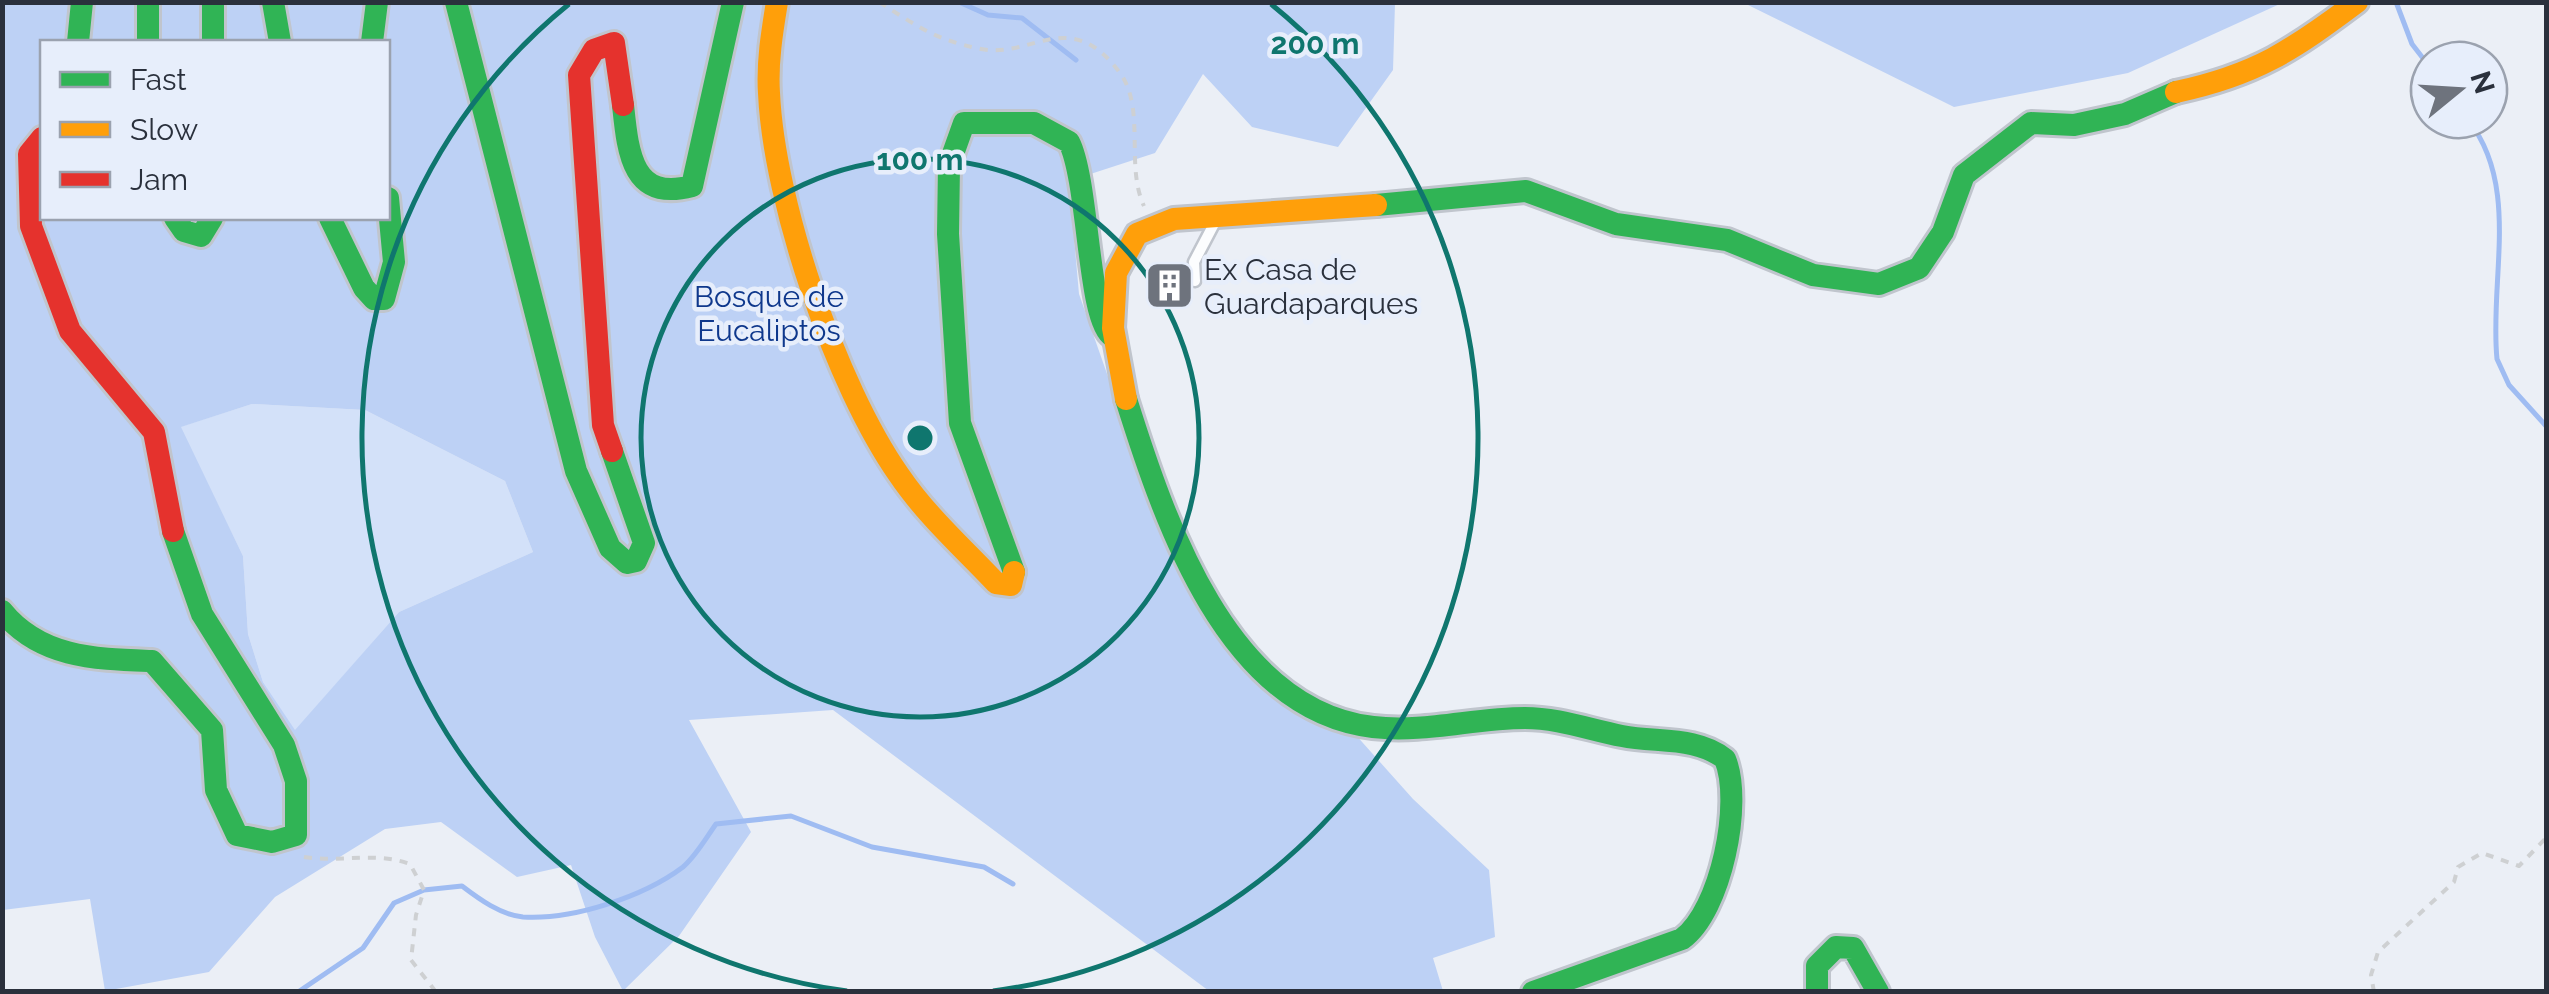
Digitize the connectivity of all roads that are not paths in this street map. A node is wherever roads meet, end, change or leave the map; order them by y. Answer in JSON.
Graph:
{"nodes":[{"id":1,"x":82,"y":2,"type":"edge"},
{"id":2,"x":148,"y":2,"type":"edge"},
{"id":3,"x":213,"y":2,"type":"edge"},
{"id":4,"x":273,"y":2,"type":"edge"},
{"id":5,"x":377,"y":2,"type":"edge"},
{"id":6,"x":456,"y":2,"type":"edge"},
{"id":7,"x":733,"y":2,"type":"edge"},
{"id":8,"x":778,"y":2,"type":"edge"},
{"id":9,"x":2358,"y":2,"type":"edge"},
{"id":10,"x":78,"y":40,"type":"edge"},
{"id":11,"x":148,"y":40,"type":"edge"},
{"id":12,"x":213,"y":40,"type":"edge"},
{"id":13,"x":280,"y":40,"type":"edge"},
{"id":14,"x":372,"y":40,"type":"edge"},
{"id":15,"x":40,"y":140,"type":"edge"},
{"id":16,"x":390,"y":209,"type":"edge"},
{"id":17,"x":1216,"y":219,"type":"junction"},
{"id":18,"x":177,"y":220,"type":"edge"},
{"id":19,"x":211,"y":220,"type":"edge"},
{"id":20,"x":331,"y":220,"type":"edge"},
{"id":21,"x":1195,"y":282,"type":"dead end"},
{"id":22,"x":1114,"y":337,"type":"junction"},
{"id":23,"x":2,"y":611,"type":"edge"},
{"id":24,"x":1533,"y":992,"type":"edge"},
{"id":25,"x":1817,"y":992,"type":"edge"},
{"id":26,"x":1878,"y":992,"type":"edge"}],
"edges":[{"from":1,"to":10,"type":"street"},
{"from":2,"to":11,"type":"street"},
{"from":3,"to":12,"type":"street"},
{"from":4,"to":13,"type":"street"},
{"from":5,"to":14,"type":"street"},
{"from":6,"to":7,"type":"street"},
{"from":8,"to":22,"type":"street"},
{"from":9,"to":17,"type":"street"},
{"from":15,"to":23,"type":"street"},
{"from":16,"to":20,"type":"street"},
{"from":17,"to":21,"type":"lane"},
{"from":17,"to":22,"type":"street"},
{"from":18,"to":19,"type":"street"},
{"from":22,"to":24,"type":"street"},
{"from":25,"to":26,"type":"street"}]}
